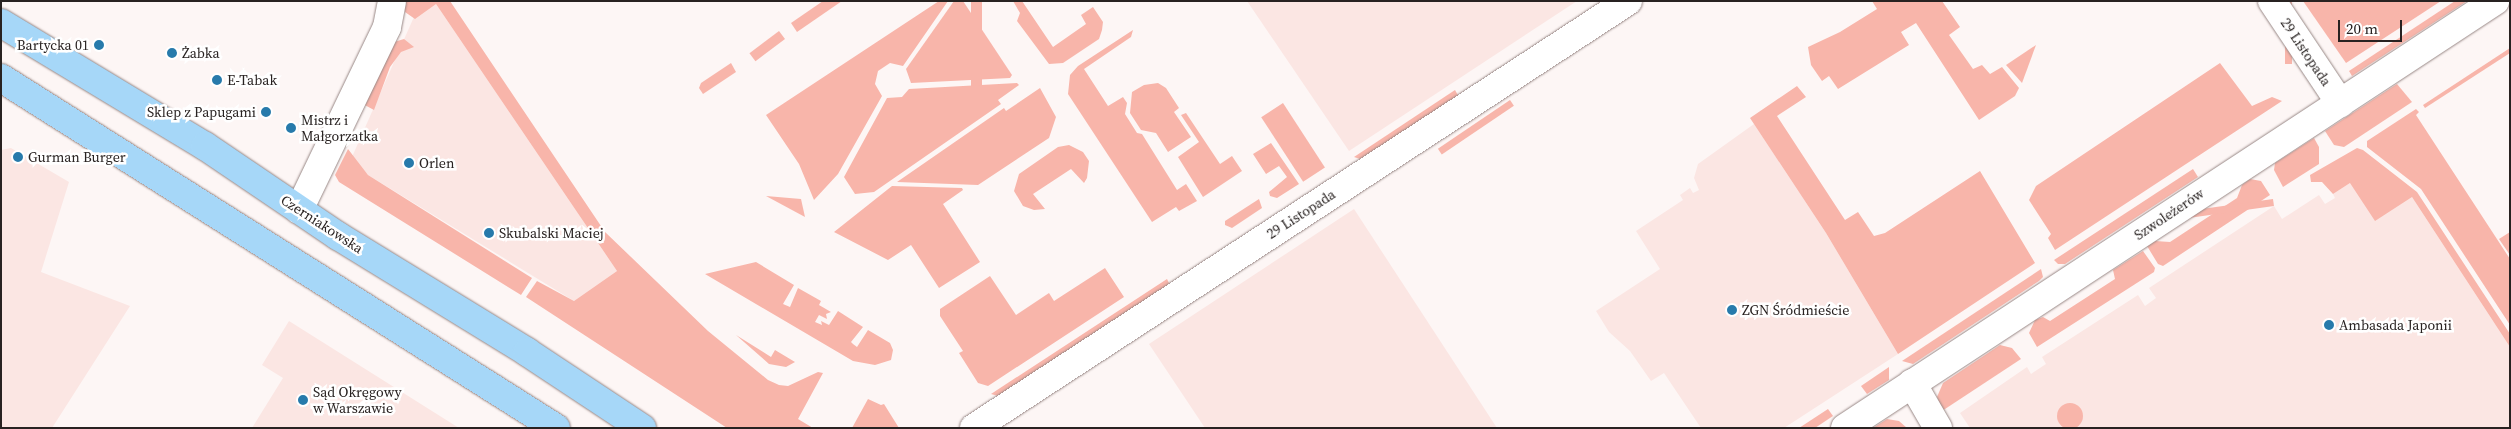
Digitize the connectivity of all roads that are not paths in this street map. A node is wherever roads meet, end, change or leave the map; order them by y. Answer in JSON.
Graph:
{"nodes":[{"id":1,"x":392,"y":1,"type":"edge"},
{"id":2,"x":1628,"y":1,"type":"edge"},
{"id":3,"x":2272,"y":1,"type":"edge"},
{"id":4,"x":2495,"y":1,"type":"edge"},
{"id":5,"x":1,"y":23,"type":"edge"},
{"id":6,"x":1,"y":78,"type":"edge"},
{"id":7,"x":2340,"y":103,"type":"junction"},
{"id":8,"x":299,"y":210,"type":"junction"},
{"id":9,"x":1903,"y":389,"type":"junction"},
{"id":10,"x":556,"y":428,"type":"edge"},
{"id":11,"x":642,"y":428,"type":"edge"},
{"id":12,"x":974,"y":428,"type":"edge"},
{"id":13,"x":1845,"y":428,"type":"edge"},
{"id":14,"x":1922,"y":428,"type":"edge"},
{"id":15,"x":1938,"y":428,"type":"edge"}],
"edges":[{"from":1,"to":8,"type":"street"},
{"from":2,"to":12,"type":"street","name":"29 Listopada"},
{"from":3,"to":7,"type":"street","name":"29 Listopada"},
{"from":4,"to":7,"type":"street","name":"Szwoleżerów"},
{"from":5,"to":8,"type":"main road","name":"Czerniakowska"},
{"from":6,"to":10,"type":"main road"},
{"from":7,"to":9,"type":"street","name":"Szwoleżerów"},
{"from":8,"to":11,"type":"main road","name":"Czerniakowska"},
{"from":9,"to":13,"type":"street","name":"Szwoleżerów"},
{"from":9,"to":14,"type":"street"},
{"from":9,"to":15,"type":"street"}]}
